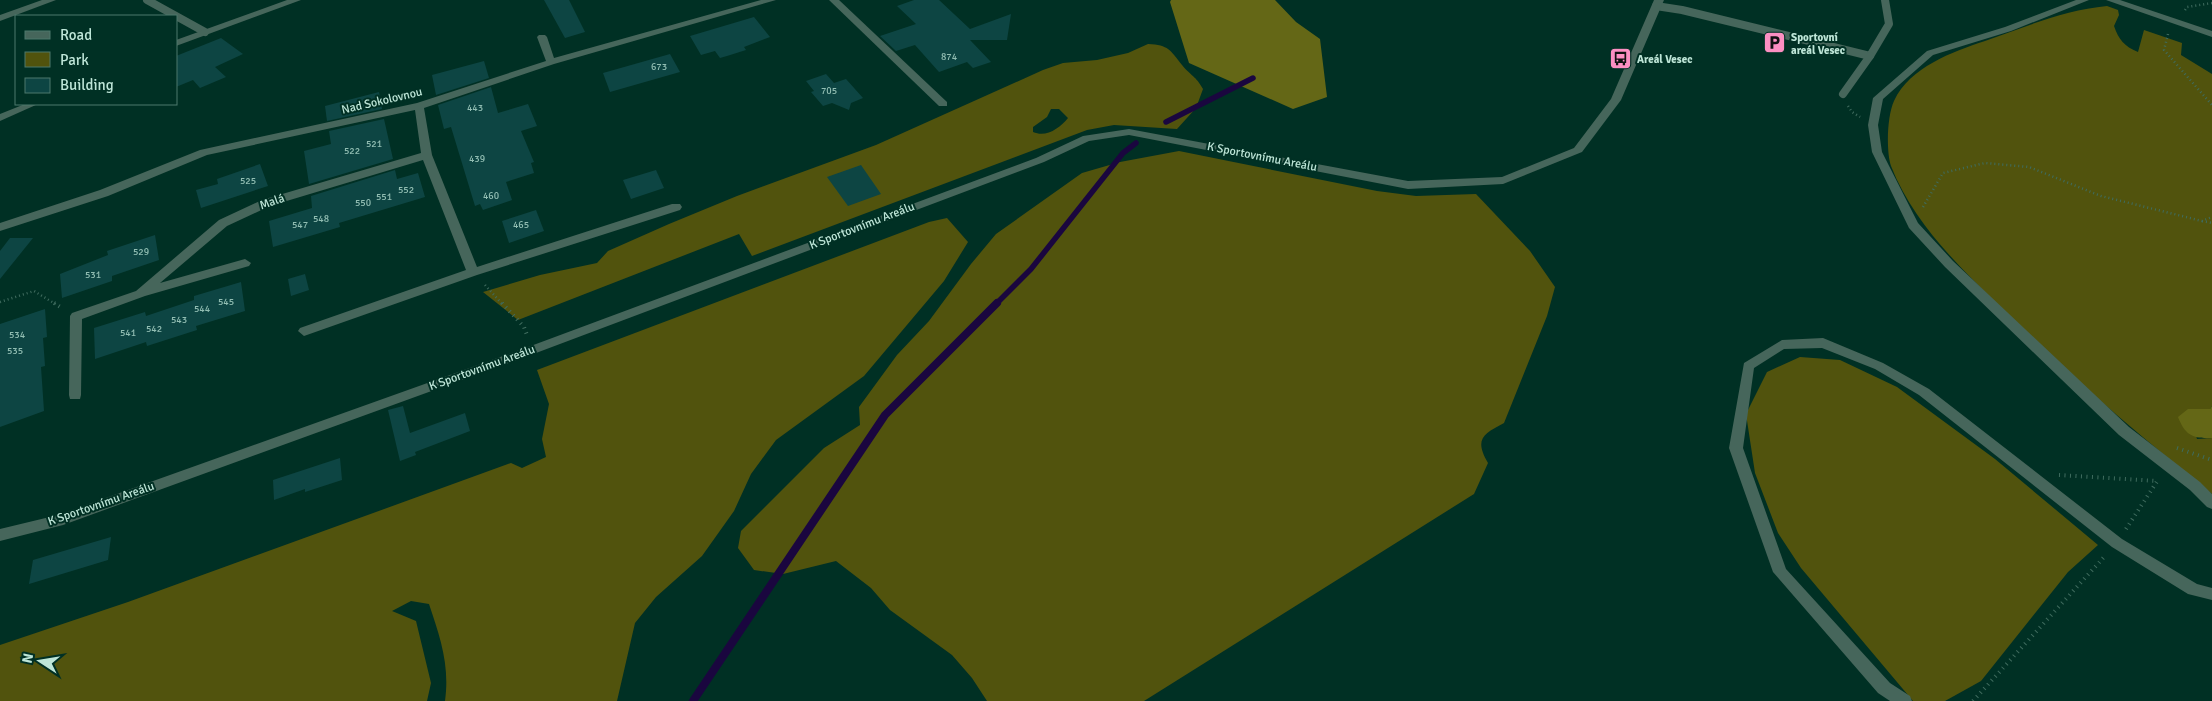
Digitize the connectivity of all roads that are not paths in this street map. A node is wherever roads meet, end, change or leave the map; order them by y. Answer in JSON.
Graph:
{"nodes":[{"id":1,"x":51,"y":0,"type":"edge"},
{"id":2,"x":147,"y":0,"type":"edge"},
{"id":3,"x":296,"y":0,"type":"edge"},
{"id":4,"x":771,"y":0,"type":"edge"},
{"id":5,"x":834,"y":0,"type":"edge"},
{"id":6,"x":1886,"y":0,"type":"edge"},
{"id":7,"x":2084,"y":0,"type":"edge"},
{"id":8,"x":2112,"y":0,"type":"edge"},
{"id":9,"x":1658,"y":3,"type":"edge"},
{"id":10,"x":174,"y":15,"type":"edge"},
{"id":11,"x":178,"y":17,"type":"edge"},
{"id":12,"x":0,"y":18,"type":"edge"},
{"id":13,"x":205,"y":32,"type":"junction"},
{"id":14,"x":2212,"y":34,"type":"edge"},
{"id":15,"x":542,"y":37,"type":"dead end"},
{"id":16,"x":178,"y":42,"type":"edge"},
{"id":17,"x":1870,"y":56,"type":"junction"},
{"id":18,"x":551,"y":62,"type":"junction"},
{"id":19,"x":1842,"y":94,"type":"road end"},
{"id":20,"x":943,"y":104,"type":"dead end"},
{"id":21,"x":31,"y":105,"type":"edge"},
{"id":22,"x":419,"y":106,"type":"junction"},
{"id":23,"x":0,"y":118,"type":"edge"},
{"id":24,"x":427,"y":155,"type":"junction"},
{"id":25,"x":676,"y":207,"type":"dead end"},
{"id":26,"x":0,"y":227,"type":"edge"},
{"id":27,"x":246,"y":263,"type":"dead end"},
{"id":28,"x":473,"y":272,"type":"junction"},
{"id":29,"x":140,"y":294,"type":"junction"},
{"id":30,"x":304,"y":331,"type":"dead end"},
{"id":31,"x":75,"y":395,"type":"dead end"},
{"id":32,"x":2212,"y":502,"type":"edge"},
{"id":33,"x":0,"y":536,"type":"edge"},
{"id":34,"x":2212,"y":594,"type":"edge"},
{"id":35,"x":1904,"y":701,"type":"edge"}],
"edges":[{"from":1,"to":12,"type":"street"},
{"from":2,"to":10,"type":"lane"},
{"from":3,"to":13,"type":"street"},
{"from":4,"to":18,"type":"street","name":"Nad Sokolovnou"},
{"from":5,"to":20,"type":"street"},
{"from":6,"to":17,"type":"lane"},
{"from":7,"to":32,"type":"street"},
{"from":8,"to":14,"type":"street"},
{"from":9,"to":17,"type":"lane"},
{"from":9,"to":33,"type":"street","name":"K Sportovnímu Areálu"},
{"from":11,"to":13,"type":"lane"},
{"from":13,"to":16,"type":"street"},
{"from":15,"to":18,"type":"street"},
{"from":17,"to":19,"type":"lane"},
{"from":18,"to":22,"type":"street","name":"Nad Sokolovnou"},
{"from":21,"to":23,"type":"street"},
{"from":22,"to":24,"type":"street"},
{"from":22,"to":26,"type":"street","name":"Nad Sokolovnou"},
{"from":24,"to":28,"type":"street"},
{"from":24,"to":29,"type":"street","name":"Malá"},
{"from":25,"to":28,"type":"street"},
{"from":27,"to":29,"type":"street","name":"Malá"},
{"from":28,"to":30,"type":"street"},
{"from":29,"to":31,"type":"street","name":"Malá"},
{"from":34,"to":35,"type":"street"}]}
